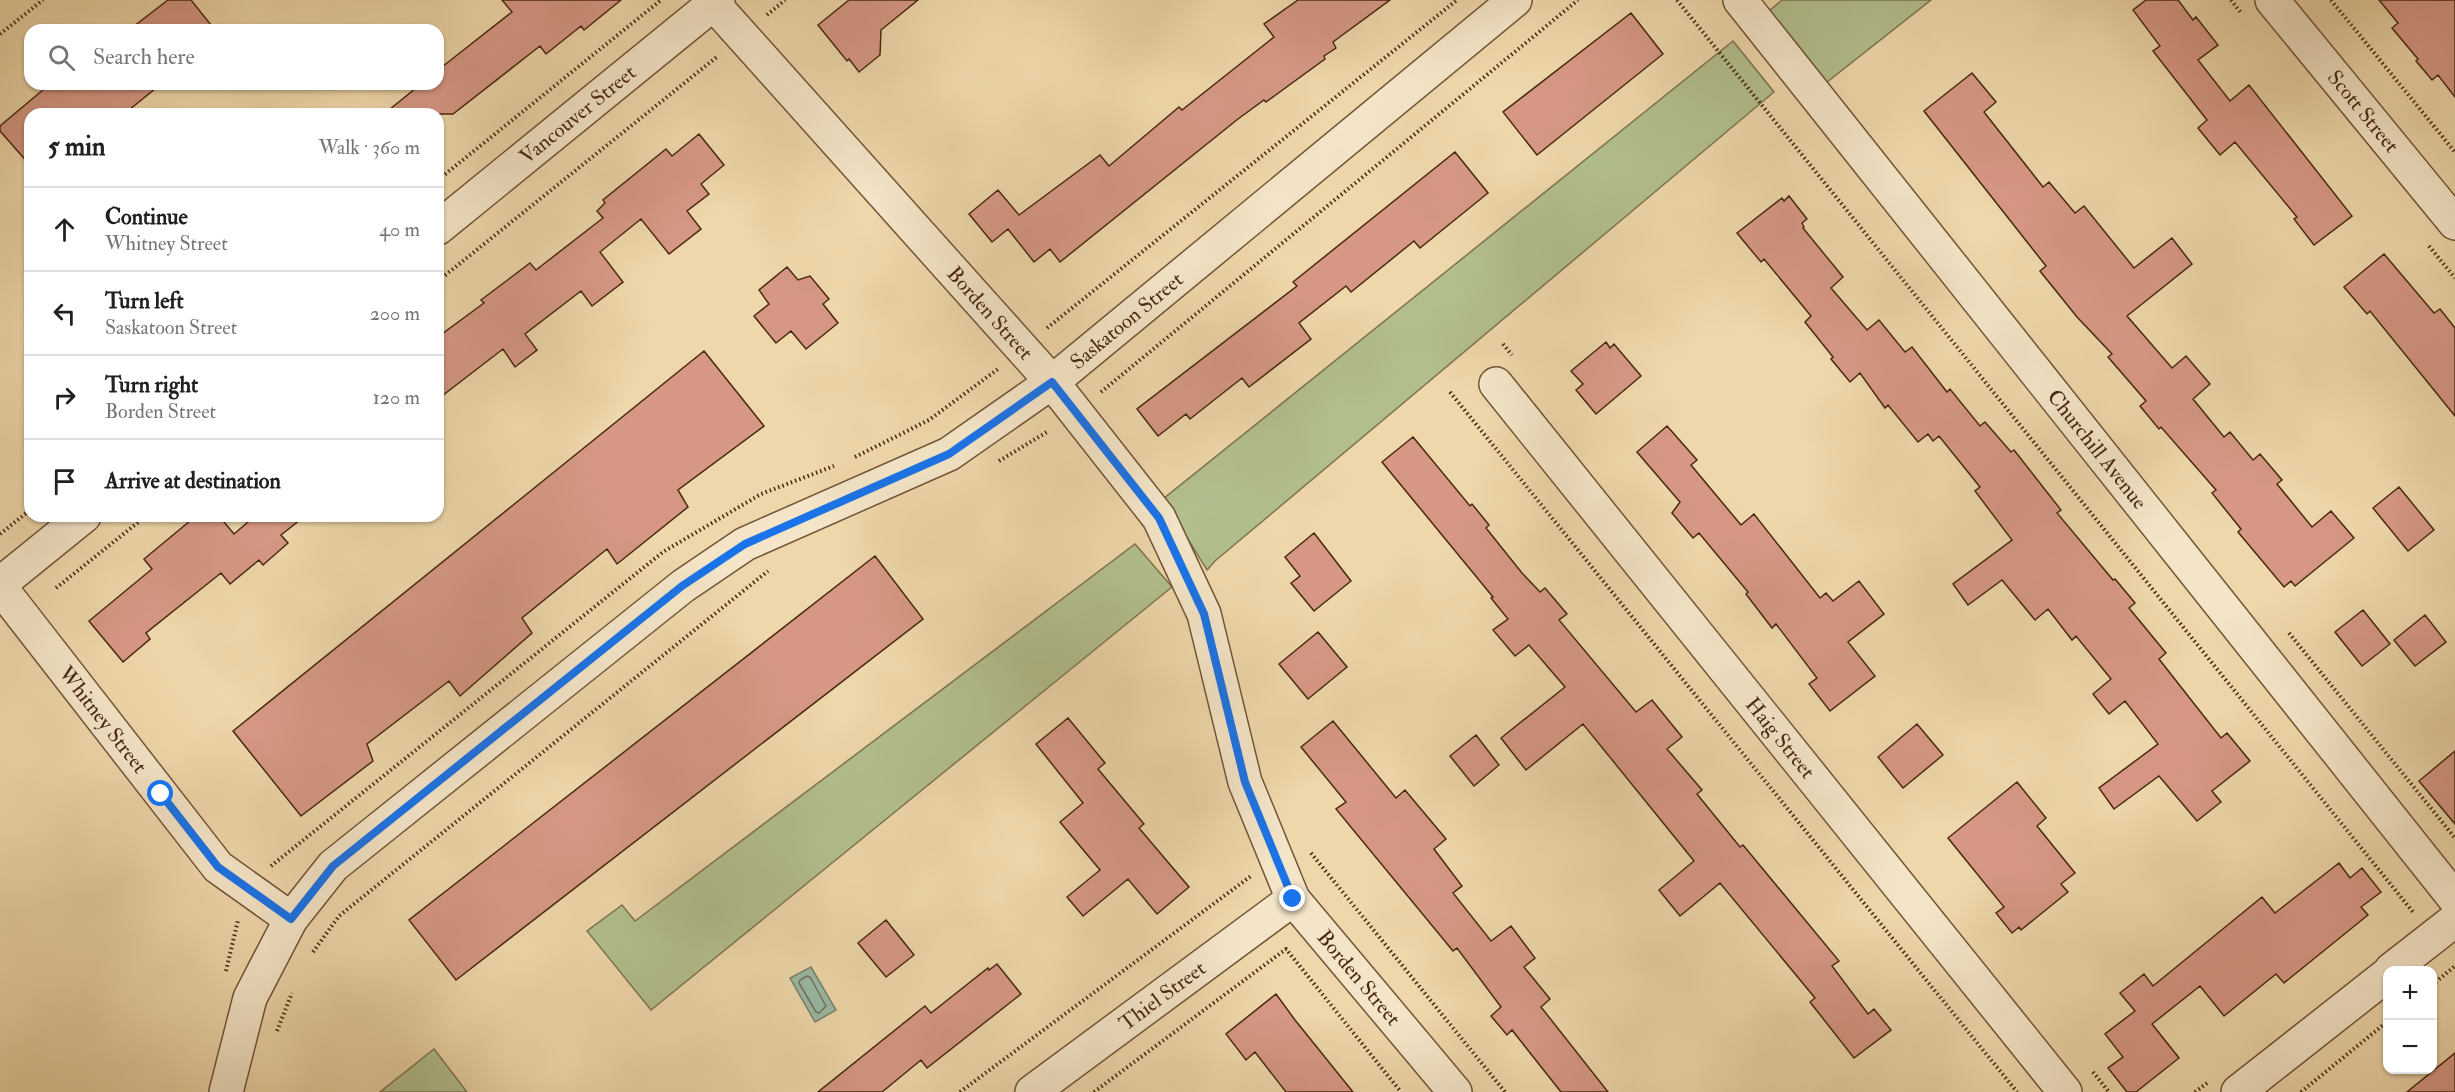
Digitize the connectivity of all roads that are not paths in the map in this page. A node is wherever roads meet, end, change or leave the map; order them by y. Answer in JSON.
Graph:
{"nodes":[{"id":1,"x":1515,"y":0,"type":"edge"},
{"id":2,"x":1740,"y":0,"type":"edge"},
{"id":3,"x":2272,"y":0,"type":"edge"},
{"id":4,"x":714,"y":1,"type":"edge"},
{"id":5,"x":444,"y":223,"type":"edge"},
{"id":6,"x":2455,"y":223,"type":"edge"},
{"id":7,"x":1052,"y":382,"type":"junction"},
{"id":8,"x":1496,"y":384,"type":"dead end"},
{"id":9,"x":77,"y":522,"type":"edge"},
{"id":10,"x":0,"y":585,"type":"edge"},
{"id":11,"x":1293,"y":899,"type":"junction"},
{"id":12,"x":2455,"y":899,"type":"edge"},
{"id":13,"x":291,"y":919,"type":"junction"},
{"id":14,"x":2455,"y":920,"type":"edge"},
{"id":15,"x":2396,"y":966,"type":"edge"},
{"id":16,"x":2383,"y":978,"type":"edge"},
{"id":17,"x":225,"y":1092,"type":"edge"},
{"id":18,"x":1032,"y":1092,"type":"edge"},
{"id":19,"x":1455,"y":1092,"type":"edge"},
{"id":20,"x":2065,"y":1092,"type":"edge"},
{"id":21,"x":2238,"y":1092,"type":"edge"}],
"edges":[{"from":1,"to":7,"type":"street","name":"Saskatoon Street"},
{"from":2,"to":12,"type":"street","name":"Churchill Avenue"},
{"from":3,"to":6,"type":"street","name":"Scott Street"},
{"from":4,"to":5,"type":"street","name":"Vancouver Street"},
{"from":4,"to":7,"type":"street","name":"Borden Street"},
{"from":7,"to":11,"type":"street","name":"Borden Street"},
{"from":7,"to":13,"type":"street","name":"Saskatoon Street"},
{"from":8,"to":20,"type":"street","name":"Haig Street"},
{"from":9,"to":10,"type":"street"},
{"from":10,"to":13,"type":"street","name":"Whitney Street"},
{"from":11,"to":18,"type":"street","name":"Thiel Street"},
{"from":11,"to":19,"type":"street","name":"Borden Street"},
{"from":13,"to":17,"type":"street","name":"Saskatoon Street"},
{"from":14,"to":15,"type":"street"},
{"from":16,"to":21,"type":"street"}]}
